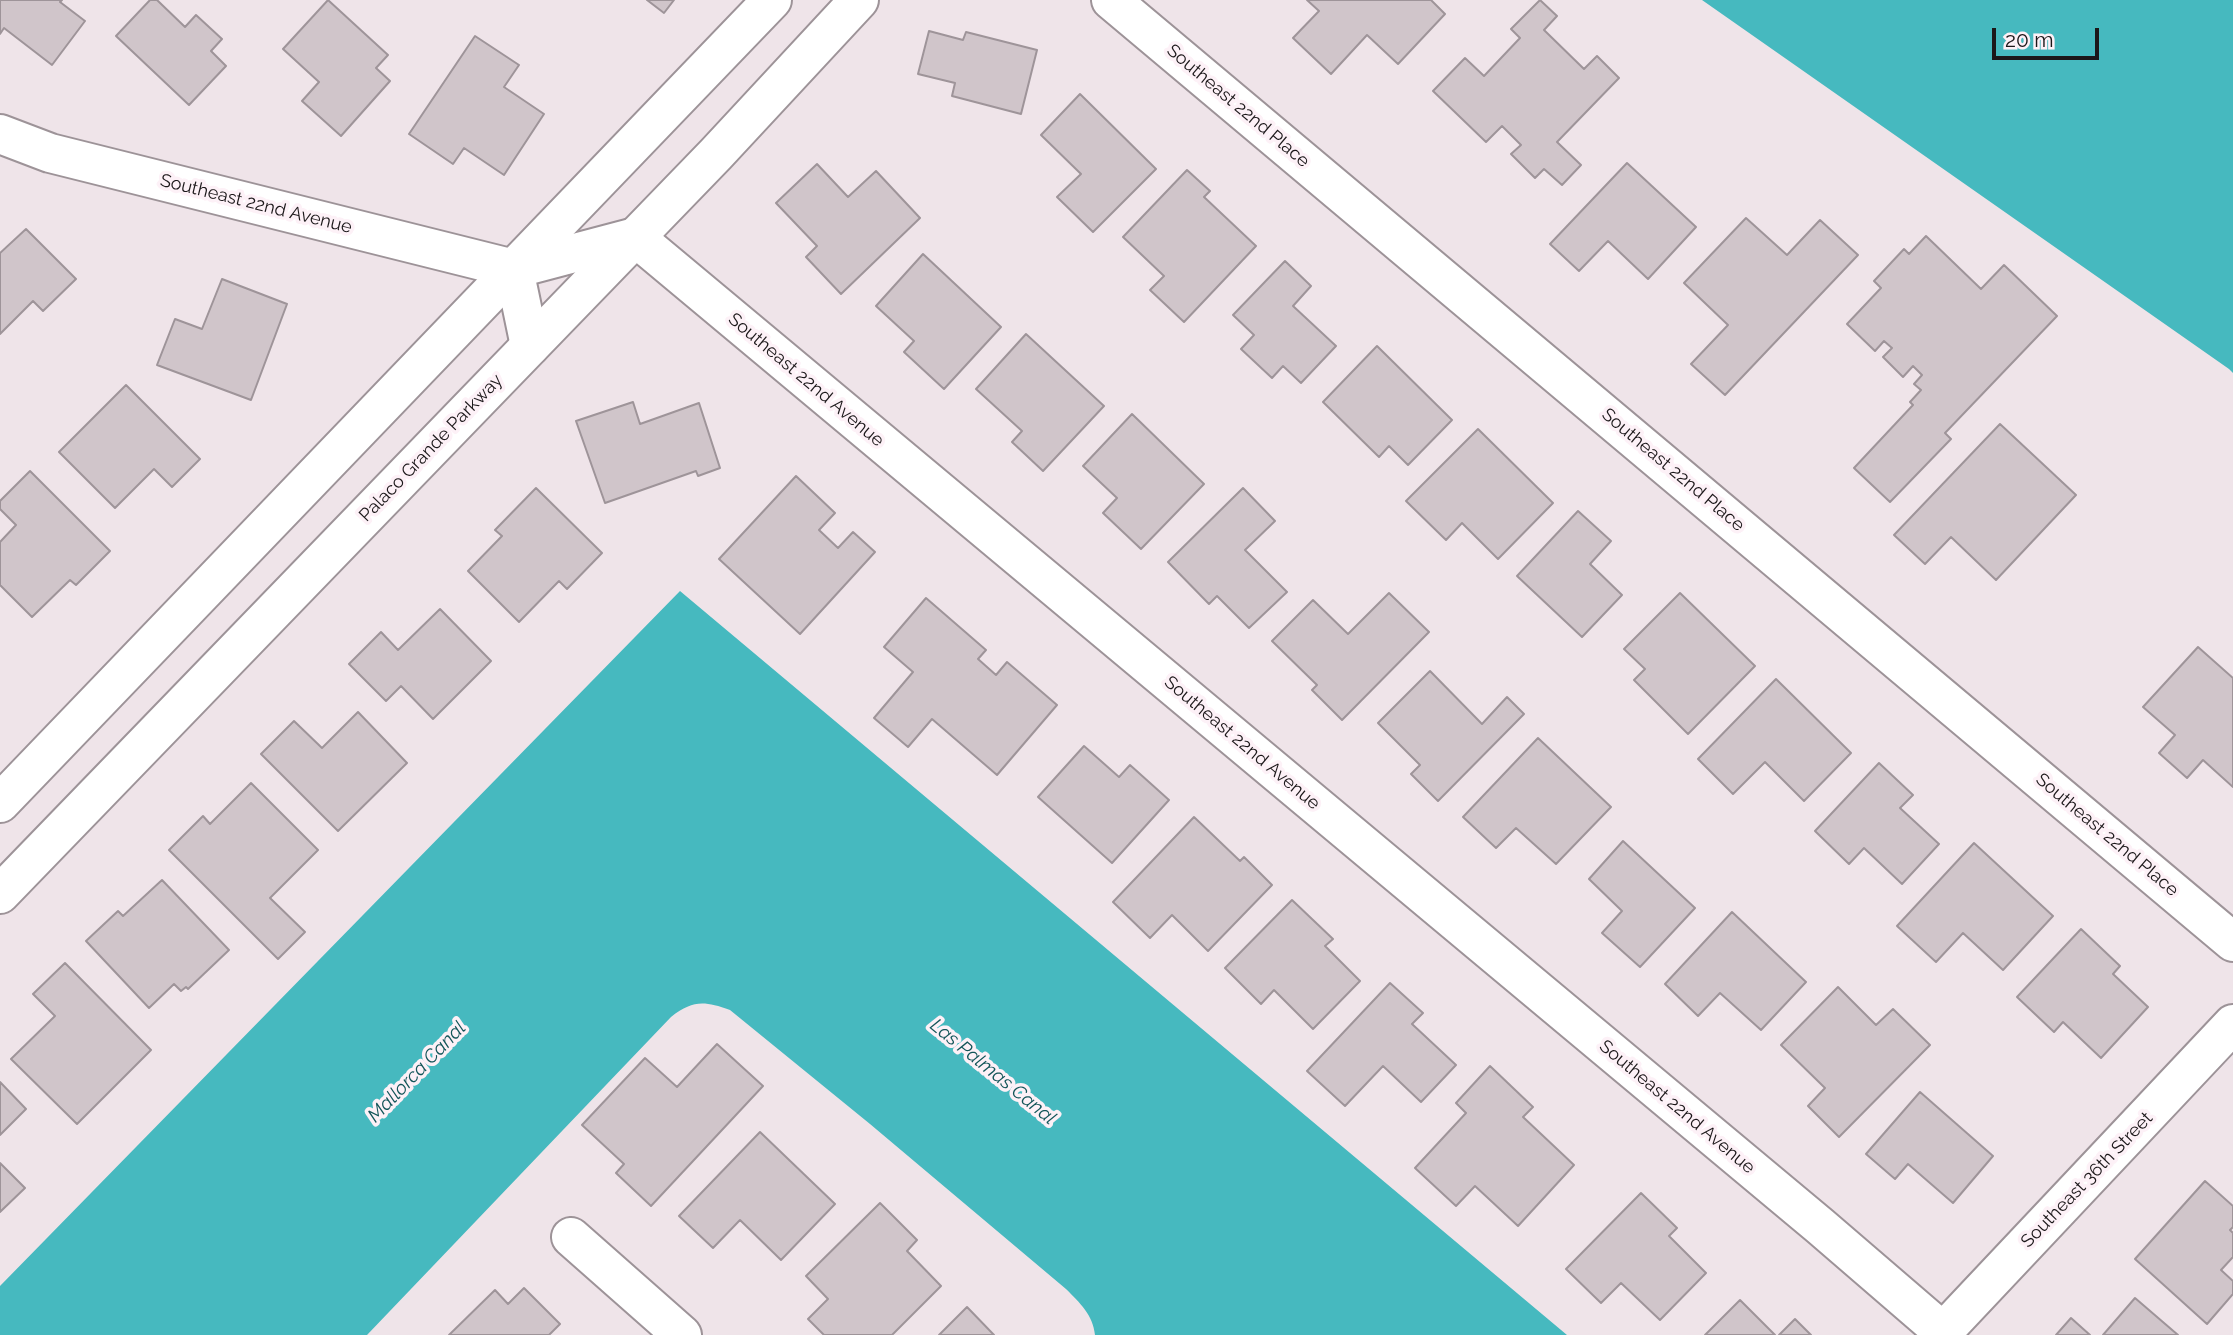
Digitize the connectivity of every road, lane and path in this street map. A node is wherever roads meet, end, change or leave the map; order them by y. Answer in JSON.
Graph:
{"nodes":[{"id":1,"x":772,"y":0,"type":"edge"},
{"id":2,"x":859,"y":0,"type":"edge"},
{"id":3,"x":1111,"y":0,"type":"edge"},
{"id":4,"x":0,"y":134,"type":"edge"},
{"id":5,"x":635,"y":237,"type":"junction"},
{"id":6,"x":514,"y":269,"type":"junction"},
{"id":7,"x":530,"y":346,"type":"junction"},
{"id":8,"x":0,"y":803,"type":"edge"},
{"id":9,"x":0,"y":894,"type":"edge"},
{"id":10,"x":2233,"y":942,"type":"edge"},
{"id":11,"x":2233,"y":1024,"type":"edge"},
{"id":12,"x":571,"y":1237,"type":"dead end"},
{"id":13,"x":1941,"y":1334,"type":"edge"},
{"id":14,"x":682,"y":1335,"type":"edge"}],
"edges":[{"from":1,"to":6,"type":"street"},
{"from":2,"to":5,"type":"street","name":"Palaco Grande Parkway"},
{"from":3,"to":10,"type":"street","name":"Southeast 22nd Place"},
{"from":4,"to":6,"type":"street","name":"Southeast 22nd Avenue"},
{"from":5,"to":6,"type":"street","name":"Southeast 22nd Avenue"},
{"from":5,"to":7,"type":"street","name":"Palaco Grande Parkway"},
{"from":5,"to":13,"type":"street","name":"Southeast 22nd Avenue"},
{"from":6,"to":7,"type":"street"},
{"from":6,"to":8,"type":"street"},
{"from":7,"to":9,"type":"street","name":"Palaco Grande Parkway"},
{"from":11,"to":13,"type":"street","name":"Southeast 36th Street"},
{"from":12,"to":14,"type":"street"}]}
